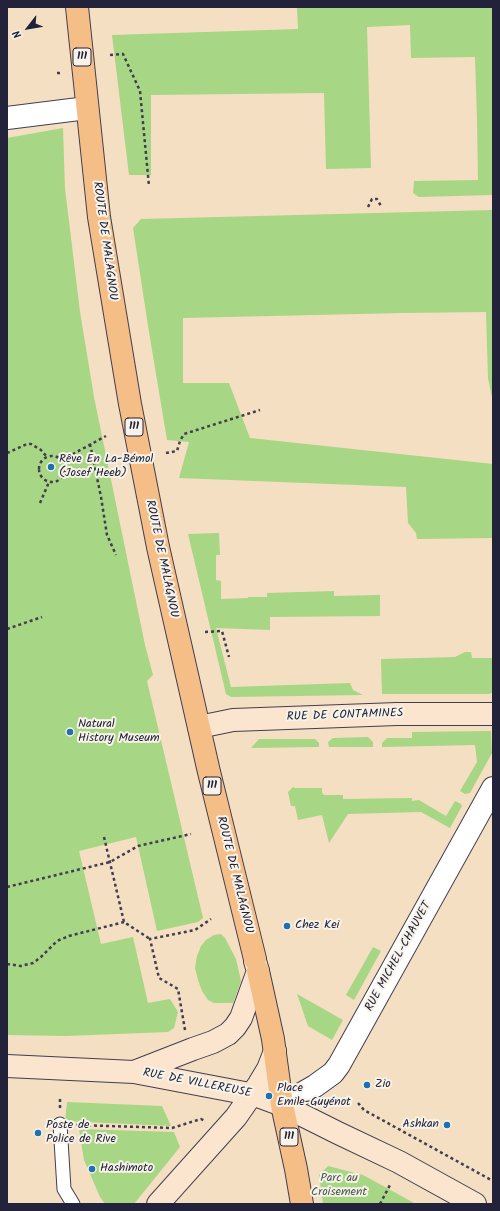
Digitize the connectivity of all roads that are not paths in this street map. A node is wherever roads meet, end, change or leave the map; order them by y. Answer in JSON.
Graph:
{"nodes":[{"id":1,"x":77,"y":7,"type":"edge"},
{"id":2,"x":87,"y":108,"type":"junction"},
{"id":3,"x":7,"y":118,"type":"edge"},
{"id":4,"x":493,"y":714,"type":"edge"},
{"id":5,"x":199,"y":726,"type":"junction"},
{"id":6,"x":493,"y":788,"type":"edge"},
{"id":7,"x":256,"y":965,"type":"junction"},
{"id":8,"x":276,"y":1051,"type":"junction"},
{"id":9,"x":7,"y":1066,"type":"edge"},
{"id":10,"x":134,"y":1072,"type":"junction"},
{"id":11,"x":252,"y":1095,"type":"junction"},
{"id":12,"x":282,"y":1105,"type":"junction"},
{"id":13,"x":60,"y":1124,"type":"road end"},
{"id":14,"x":73,"y":1204,"type":"edge"},
{"id":15,"x":158,"y":1204,"type":"edge"},
{"id":16,"x":302,"y":1204,"type":"edge"},
{"id":17,"x":475,"y":1204,"type":"edge"}],
"edges":[{"from":1,"to":2,"type":"main road","name":"ROUTE DE MALAGNOU","number":"111"},
{"from":2,"to":3,"type":"street"},
{"from":2,"to":5,"type":"main road","name":"ROUTE DE MALAGNOU","number":"111"},
{"from":4,"to":5,"type":"main road","name":"RUE DE CONTAMINES"},
{"from":5,"to":7,"type":"main road","name":"ROUTE DE MALAGNOU","number":"111"},
{"from":6,"to":12,"type":"street","name":"RUE MICHEL-CHAUVET"},
{"from":7,"to":8,"type":"main road","name":"ROUTE DE MALAGNOU","number":"111"},
{"from":7,"to":10,"type":"main road","name":"RUE DE VILLEREUSE"},
{"from":8,"to":11,"type":"main road"},
{"from":8,"to":12,"type":"main road","name":"ROUTE DE MALAGNOU","number":"111"},
{"from":9,"to":10,"type":"main road","name":"RUE DE VILLEREUSE"},
{"from":10,"to":11,"type":"main road","name":"RUE DE VILLEREUSE"},
{"from":11,"to":12,"type":"main road","name":"RUE DE VILLEREUSE"},
{"from":11,"to":15,"type":"main road"},
{"from":12,"to":16,"type":"main road","number":"111"},
{"from":12,"to":17,"type":"main road","name":"RUE DE VILLEREUSE"},
{"from":13,"to":14,"type":"lane"}]}
